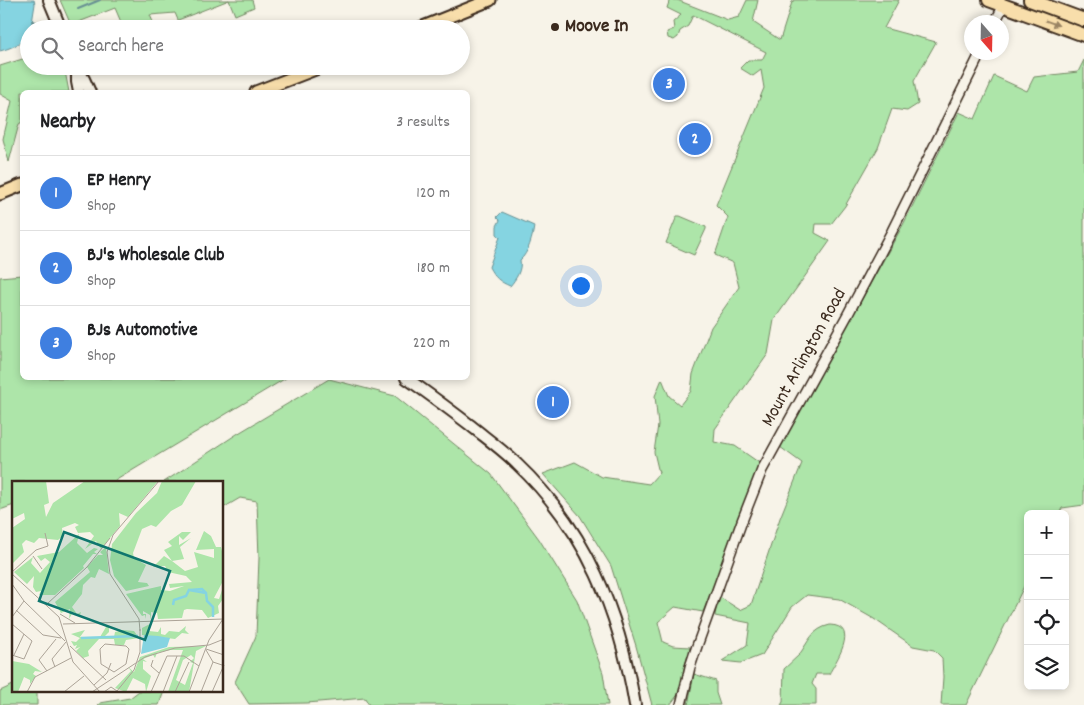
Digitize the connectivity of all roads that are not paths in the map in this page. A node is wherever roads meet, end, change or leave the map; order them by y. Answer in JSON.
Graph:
{"nodes":[{"id":1,"x":49,"y":0,"type":"edge"},
{"id":2,"x":490,"y":0,"type":"edge"},
{"id":3,"x":989,"y":0,"type":"edge"},
{"id":4,"x":1030,"y":0,"type":"edge"},
{"id":5,"x":1004,"y":5,"type":"junction"},
{"id":6,"x":999,"y":15,"type":"edge"},
{"id":7,"x":57,"y":20,"type":"edge"},
{"id":8,"x":440,"y":20,"type":"edge"},
{"id":9,"x":1084,"y":20,"type":"edge"},
{"id":10,"x":1084,"y":34,"type":"edge"},
{"id":11,"x":977,"y":60,"type":"edge"},
{"id":12,"x":76,"y":75,"type":"edge"},
{"id":13,"x":81,"y":75,"type":"edge"},
{"id":14,"x":300,"y":75,"type":"edge"},
{"id":15,"x":79,"y":90,"type":"edge"},
{"id":16,"x":89,"y":90,"type":"edge"},
{"id":17,"x":261,"y":90,"type":"edge"},
{"id":18,"x":20,"y":186,"type":"edge"},
{"id":19,"x":0,"y":194,"type":"edge"},
{"id":20,"x":409,"y":380,"type":"edge"},
{"id":21,"x":685,"y":689,"type":"junction"},
{"id":22,"x":635,"y":705,"type":"edge"},
{"id":23,"x":675,"y":705,"type":"edge"},
{"id":24,"x":681,"y":705,"type":"edge"}],
"edges":[{"from":1,"to":7,"type":"main road"},
{"from":2,"to":8,"type":"main road"},
{"from":3,"to":5,"type":"highway"},
{"from":4,"to":9,"type":"highway"},
{"from":5,"to":6,"type":"street"},
{"from":5,"to":10,"type":"highway","one_way":true},
{"from":11,"to":21,"type":"street","name":"Mount Arlington Road"},
{"from":12,"to":15,"type":"main road"},
{"from":13,"to":16,"type":"main road"},
{"from":14,"to":17,"type":"main road"},
{"from":18,"to":19,"type":"main road"},
{"from":20,"to":22,"type":"main road"},
{"from":21,"to":23,"type":"street","name":"Mount Arlington Road"},
{"from":21,"to":24,"type":"street","name":"Mount Arlington Road"}]}
